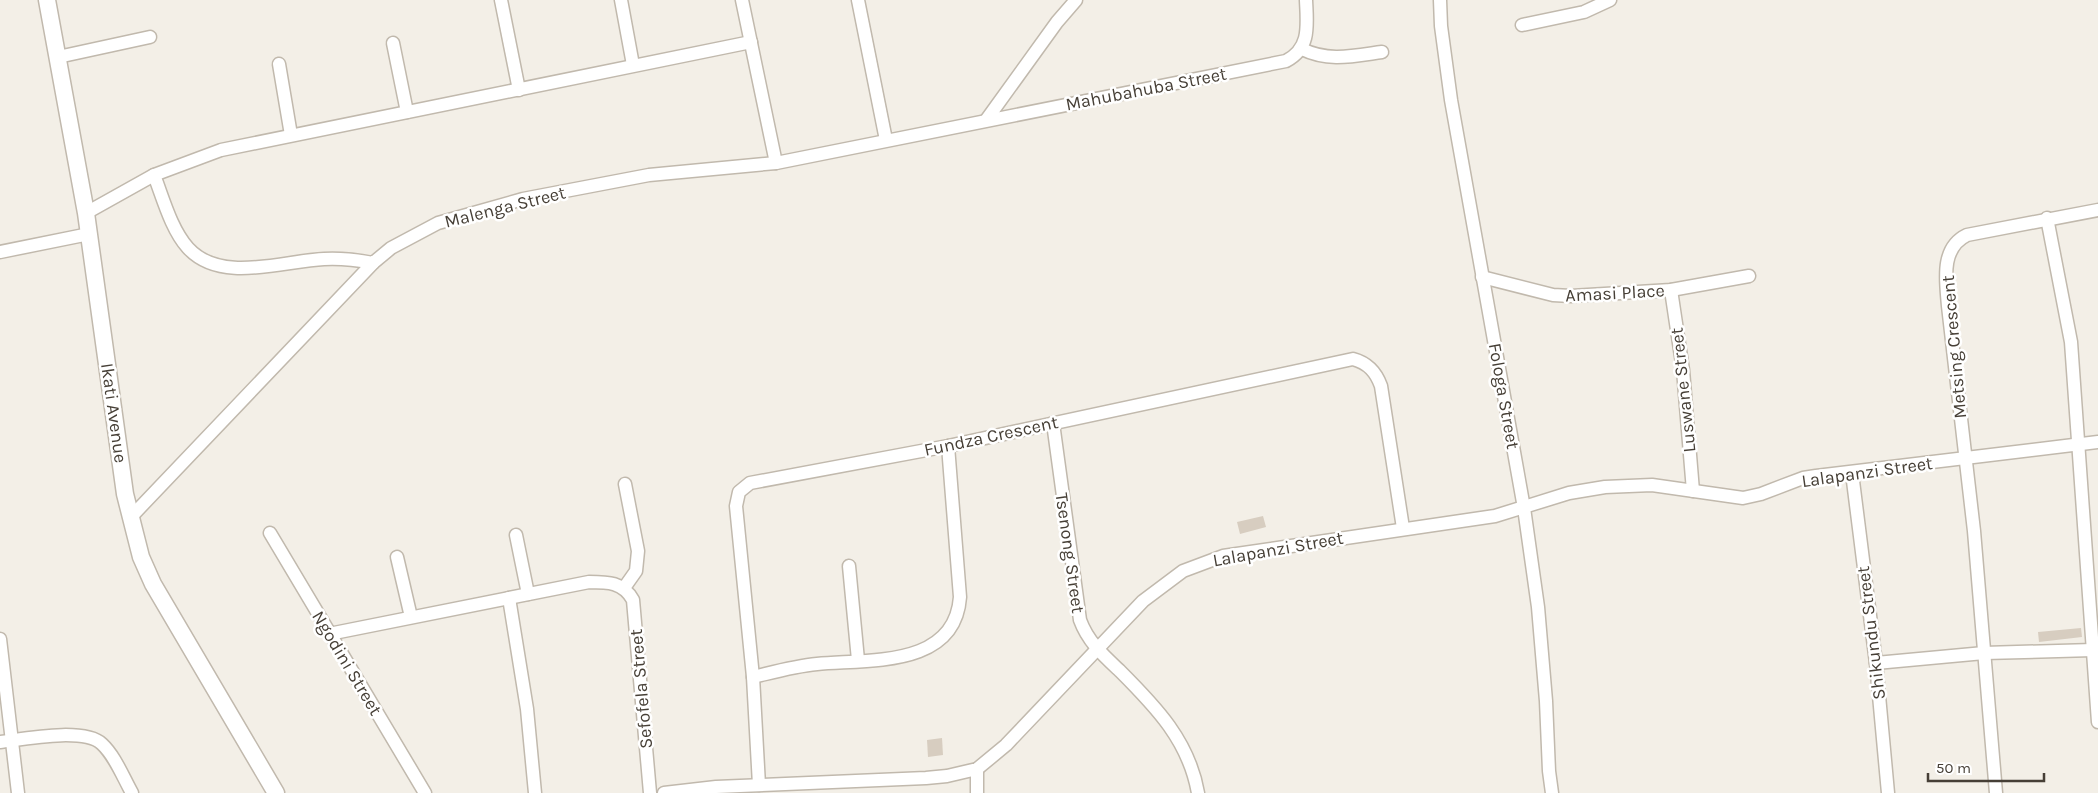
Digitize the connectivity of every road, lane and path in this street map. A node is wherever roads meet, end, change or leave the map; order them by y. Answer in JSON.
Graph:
{"nodes":[{"id":1,"x":47,"y":0,"type":"edge"},
{"id":2,"x":501,"y":0,"type":"edge"},
{"id":3,"x":621,"y":0,"type":"edge"},
{"id":4,"x":742,"y":0,"type":"edge"},
{"id":5,"x":858,"y":0,"type":"edge"},
{"id":6,"x":1076,"y":0,"type":"edge"},
{"id":7,"x":1306,"y":0,"type":"edge"},
{"id":8,"x":1440,"y":0,"type":"edge"},
{"id":9,"x":1610,"y":0,"type":"edge"},
{"id":10,"x":1522,"y":25,"type":"dead end"},
{"id":11,"x":150,"y":37,"type":"dead end"},
{"id":12,"x":750,"y":42,"type":"junction"},
{"id":13,"x":393,"y":43,"type":"dead end"},
{"id":14,"x":1302,"y":49,"type":"junction"},
{"id":15,"x":1382,"y":52,"type":"dead end"},
{"id":16,"x":58,"y":57,"type":"junction"},
{"id":17,"x":280,"y":64,"type":"dead end"},
{"id":18,"x":633,"y":65,"type":"junction"},
{"id":19,"x":519,"y":90,"type":"junction"},
{"id":20,"x":408,"y":112,"type":"junction"},
{"id":21,"x":987,"y":119,"type":"junction"},
{"id":22,"x":291,"y":135,"type":"junction"},
{"id":23,"x":886,"y":140,"type":"junction"},
{"id":24,"x":776,"y":163,"type":"junction"},
{"id":25,"x":154,"y":175,"type":"junction"},
{"id":26,"x":2098,"y":210,"type":"edge"},
{"id":27,"x":86,"y":213,"type":"junction"},
{"id":28,"x":2047,"y":218,"type":"junction"},
{"id":29,"x":89,"y":234,"type":"junction"},
{"id":30,"x":0,"y":252,"type":"edge"},
{"id":31,"x":373,"y":262,"type":"junction"},
{"id":32,"x":1749,"y":276,"type":"dead end"},
{"id":33,"x":1482,"y":277,"type":"junction"},
{"id":34,"x":1671,"y":290,"type":"junction"},
{"id":35,"x":1053,"y":423,"type":"junction"},
{"id":36,"x":2098,"y":442,"type":"edge"},
{"id":37,"x":948,"y":446,"type":"junction"},
{"id":38,"x":2077,"y":446,"type":"junction"},
{"id":39,"x":1965,"y":458,"type":"junction"},
{"id":40,"x":1852,"y":473,"type":"junction"},
{"id":41,"x":625,"y":484,"type":"dead end"},
{"id":42,"x":1693,"y":490,"type":"junction"},
{"id":43,"x":1524,"y":508,"type":"junction"},
{"id":44,"x":130,"y":518,"type":"junction"},
{"id":45,"x":1404,"y":528,"type":"junction"},
{"id":46,"x":270,"y":533,"type":"dead end"},
{"id":47,"x":516,"y":535,"type":"dead end"},
{"id":48,"x":397,"y":557,"type":"dead end"},
{"id":49,"x":850,"y":566,"type":"dead end"},
{"id":50,"x":624,"y":588,"type":"junction"},
{"id":51,"x":528,"y":594,"type":"junction"},
{"id":52,"x":509,"y":598,"type":"junction"},
{"id":53,"x":411,"y":617,"type":"junction"},
{"id":54,"x":329,"y":634,"type":"junction"},
{"id":55,"x":0,"y":639,"type":"edge"},
{"id":56,"x":2094,"y":644,"type":"edge"},
{"id":57,"x":1097,"y":649,"type":"junction"},
{"id":58,"x":1984,"y":653,"type":"junction"},
{"id":59,"x":858,"y":660,"type":"junction"},
{"id":60,"x":1876,"y":663,"type":"junction"},
{"id":61,"x":753,"y":677,"type":"junction"},
{"id":62,"x":2098,"y":722,"type":"edge"},
{"id":63,"x":6,"y":742,"type":"edge"},
{"id":64,"x":977,"y":769,"type":"junction"},
{"id":65,"x":759,"y":784,"type":"junction"},
{"id":66,"x":874,"y":787,"type":"edge"},
{"id":67,"x":1996,"y":787,"type":"edge"},
{"id":68,"x":18,"y":793,"type":"edge"},
{"id":69,"x":132,"y":793,"type":"edge"},
{"id":70,"x":276,"y":793,"type":"edge"},
{"id":71,"x":425,"y":793,"type":"edge"},
{"id":72,"x":535,"y":793,"type":"edge"},
{"id":73,"x":650,"y":793,"type":"edge"},
{"id":74,"x":664,"y":793,"type":"edge"},
{"id":75,"x":977,"y":793,"type":"edge"},
{"id":76,"x":1198,"y":793,"type":"edge"},
{"id":77,"x":1552,"y":793,"type":"edge"},
{"id":78,"x":1888,"y":793,"type":"edge"}],
"edges":[{"from":1,"to":16,"type":"street","name":"Ikati Avenue"},
{"from":2,"to":19,"type":"street"},
{"from":3,"to":18,"type":"street"},
{"from":4,"to":12,"type":"street"},
{"from":5,"to":23,"type":"street"},
{"from":6,"to":21,"type":"street"},
{"from":7,"to":14,"type":"street"},
{"from":8,"to":33,"type":"street","name":"Fologa Street"},
{"from":9,"to":10,"type":"street"},
{"from":11,"to":16,"type":"street"},
{"from":12,"to":18,"type":"street"},
{"from":12,"to":24,"type":"street"},
{"from":13,"to":20,"type":"street"},
{"from":14,"to":15,"type":"street"},
{"from":14,"to":21,"type":"street","name":"Mahubahuba Street"},
{"from":16,"to":27,"type":"street","name":"Ikati Avenue"},
{"from":17,"to":22,"type":"street"},
{"from":18,"to":19,"type":"street"},
{"from":19,"to":20,"type":"street"},
{"from":20,"to":22,"type":"street"},
{"from":21,"to":23,"type":"street","name":"Malenga Street"},
{"from":22,"to":25,"type":"street"},
{"from":23,"to":24,"type":"street","name":"Malenga Street"},
{"from":24,"to":31,"type":"street","name":"Malenga Street"},
{"from":25,"to":27,"type":"street"},
{"from":25,"to":31,"type":"street"},
{"from":26,"to":28,"type":"street","name":"Metsing Crescent"},
{"from":27,"to":29,"type":"street","name":"Ikati Avenue"},
{"from":28,"to":38,"type":"street"},
{"from":28,"to":39,"type":"street","name":"Metsing Crescent"},
{"from":29,"to":30,"type":"street"},
{"from":29,"to":44,"type":"street","name":"Ikati Avenue"},
{"from":31,"to":44,"type":"street","name":"Malenga Street"},
{"from":32,"to":34,"type":"street","name":"Amasi Place"},
{"from":33,"to":34,"type":"street","name":"Amasi Place"},
{"from":33,"to":43,"type":"street","name":"Fologa Street"},
{"from":34,"to":42,"type":"street","name":"Luswane Street"},
{"from":35,"to":37,"type":"street","name":"Fundza Crescent"},
{"from":35,"to":45,"type":"street","name":"Fundza Crescent"},
{"from":35,"to":57,"type":"street","name":"Tsenong Street"},
{"from":36,"to":38,"type":"street","name":"Lalapanzi Street"},
{"from":37,"to":59,"type":"street"},
{"from":37,"to":61,"type":"street","name":"Fundza Crescent"},
{"from":38,"to":39,"type":"street","name":"Lalapanzi Street"},
{"from":38,"to":56,"type":"street"},
{"from":39,"to":40,"type":"street","name":"Lalapanzi Street"},
{"from":39,"to":58,"type":"street"},
{"from":40,"to":42,"type":"street","name":"Lalapanzi Street"},
{"from":40,"to":60,"type":"street","name":"Shikundu Street"},
{"from":41,"to":50,"type":"street"},
{"from":42,"to":43,"type":"street","name":"Lalapanzi Street"},
{"from":43,"to":45,"type":"street","name":"Lalapanzi Street"},
{"from":43,"to":77,"type":"street","name":"Fologa Street"},
{"from":44,"to":70,"type":"street","name":"Ikati Avenue"},
{"from":45,"to":57,"type":"street","name":"Lalapanzi Street"},
{"from":46,"to":54,"type":"street","name":"Ngodini Street"},
{"from":47,"to":51,"type":"street"},
{"from":48,"to":53,"type":"street"},
{"from":49,"to":59,"type":"street"},
{"from":50,"to":51,"type":"street"},
{"from":50,"to":73,"type":"street","name":"Sefofela Street"},
{"from":51,"to":52,"type":"street"},
{"from":52,"to":53,"type":"street"},
{"from":52,"to":72,"type":"street"},
{"from":53,"to":54,"type":"street"},
{"from":54,"to":71,"type":"street","name":"Ngodini Street"},
{"from":55,"to":63,"type":"street"},
{"from":56,"to":58,"type":"street"},
{"from":56,"to":62,"type":"street"},
{"from":57,"to":64,"type":"street","name":"Lalapanzi Street"},
{"from":57,"to":76,"type":"street","name":"Tsenong Street"},
{"from":58,"to":60,"type":"street"},
{"from":58,"to":67,"type":"street"},
{"from":59,"to":61,"type":"street"},
{"from":60,"to":78,"type":"street","name":"Shikundu Street"},
{"from":61,"to":65,"type":"street","name":"Fundza Crescent"},
{"from":63,"to":68,"type":"street"},
{"from":63,"to":69,"type":"street"},
{"from":64,"to":66,"type":"street","name":"Lalapanzi Street"},
{"from":64,"to":75,"type":"street"},
{"from":65,"to":66,"type":"street","name":"Lalapanzi Street"},
{"from":65,"to":74,"type":"street","name":"Lalapanzi Street"}]}
